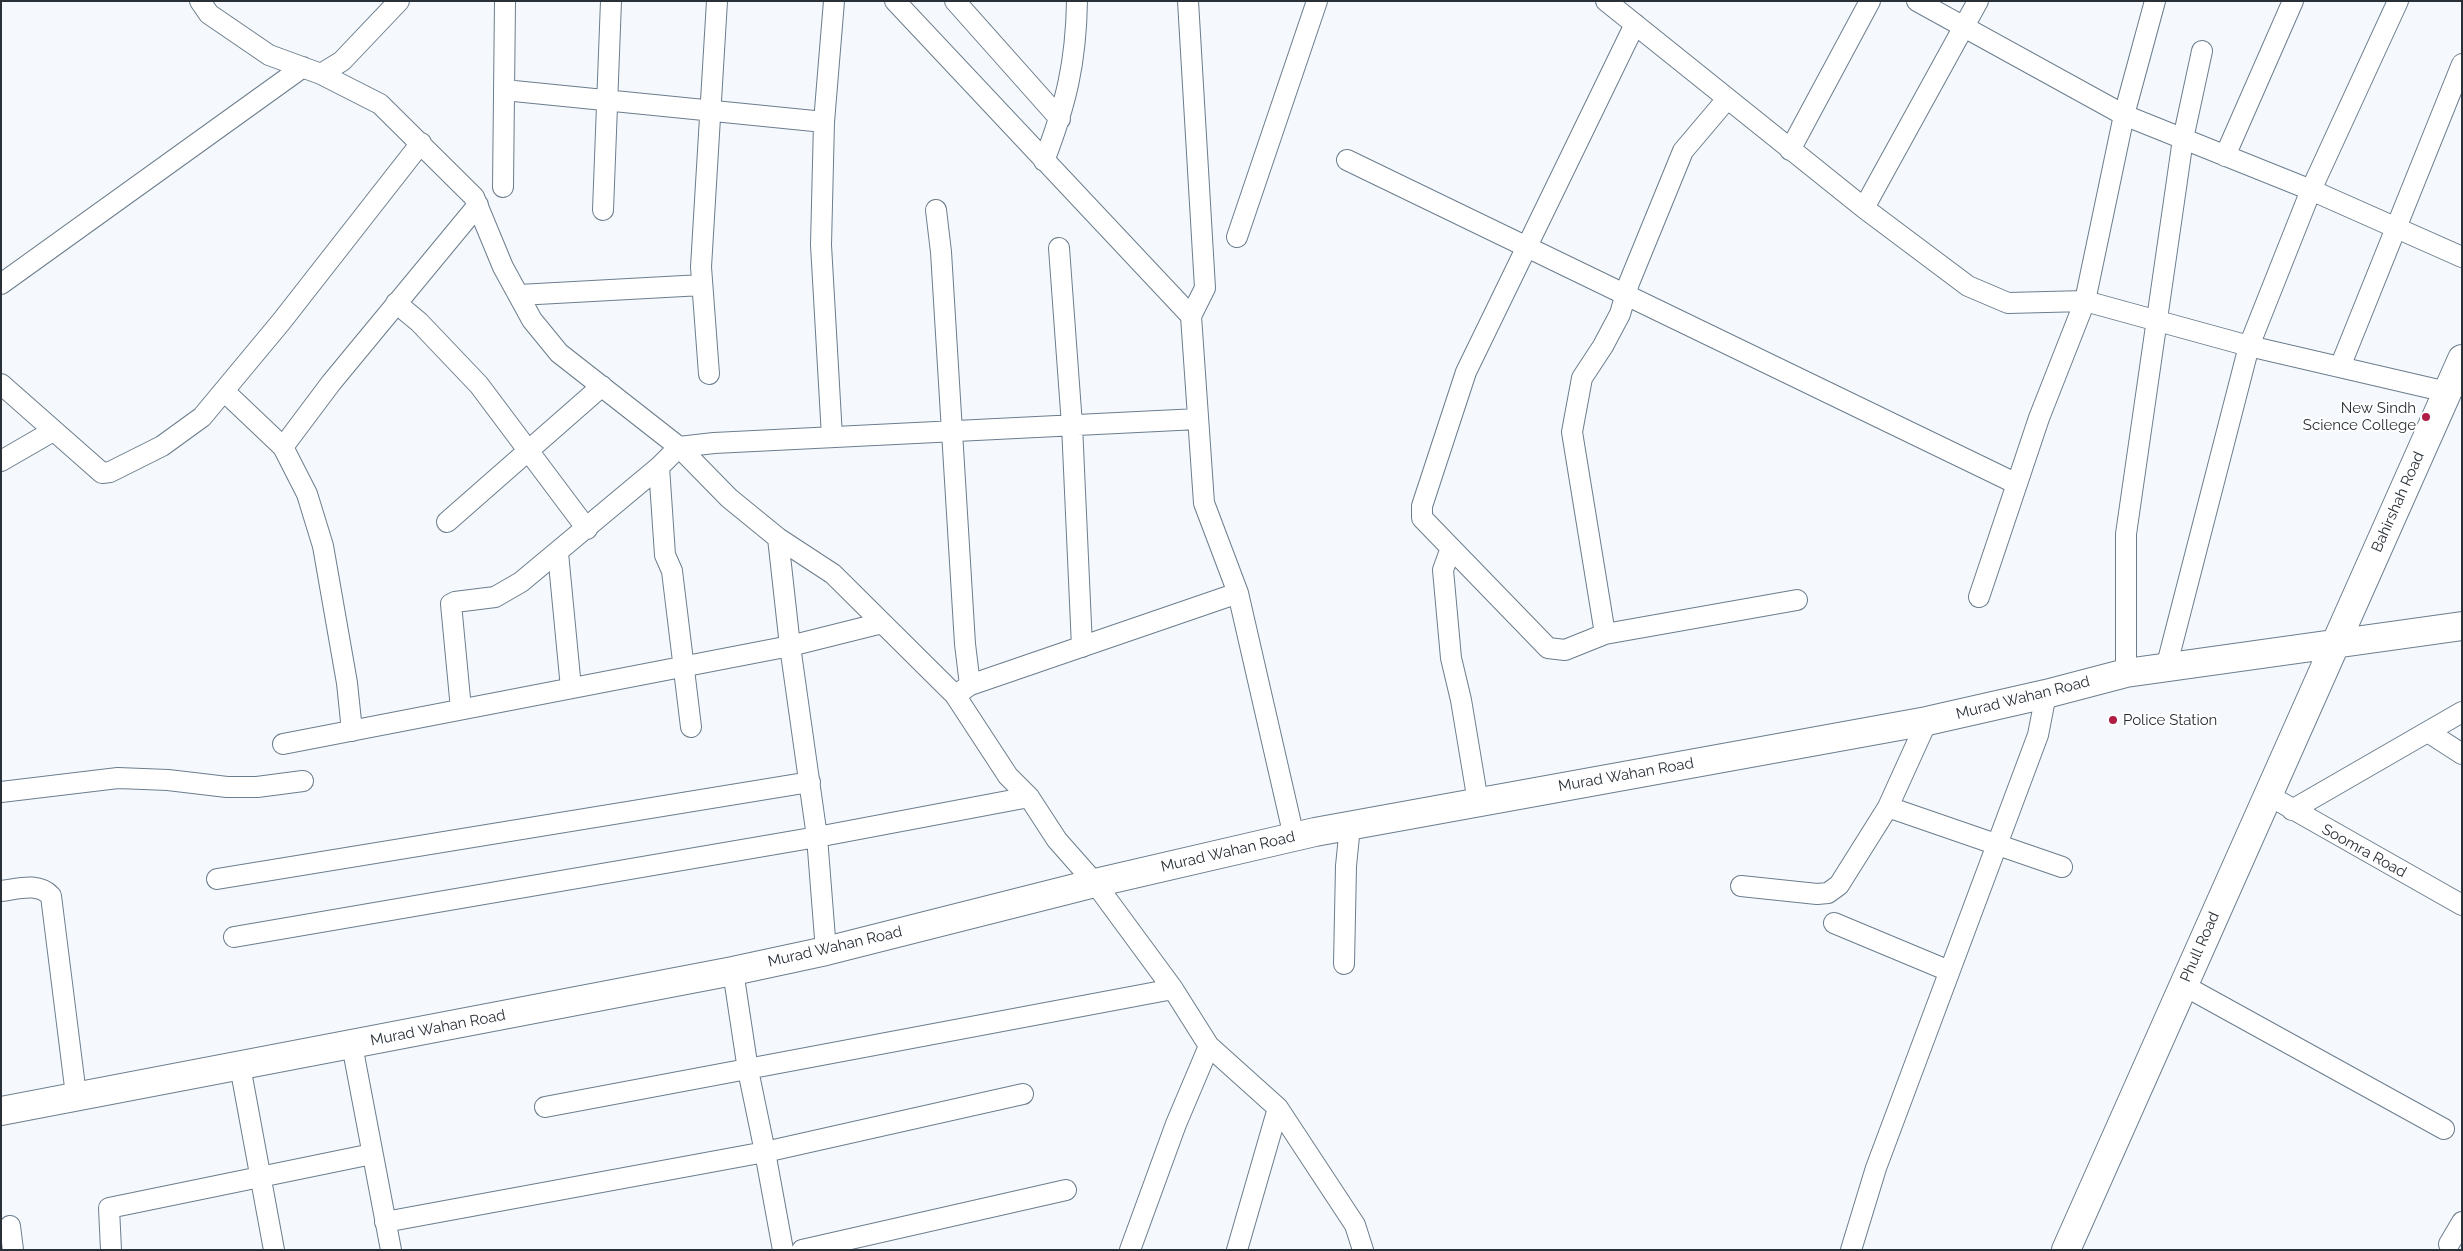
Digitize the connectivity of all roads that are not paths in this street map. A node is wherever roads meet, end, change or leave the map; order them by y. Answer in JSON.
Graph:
{"nodes":[{"id":1,"x":200,"y":1,"type":"edge"},
{"id":2,"x":399,"y":1,"type":"edge"},
{"id":3,"x":505,"y":1,"type":"edge"},
{"id":4,"x":611,"y":1,"type":"edge"},
{"id":5,"x":717,"y":1,"type":"edge"},
{"id":6,"x":834,"y":1,"type":"edge"},
{"id":7,"x":895,"y":1,"type":"edge"},
{"id":8,"x":955,"y":1,"type":"edge"},
{"id":9,"x":1077,"y":1,"type":"edge"},
{"id":10,"x":1188,"y":1,"type":"edge"},
{"id":11,"x":1317,"y":1,"type":"edge"},
{"id":12,"x":1606,"y":1,"type":"edge"},
{"id":13,"x":1870,"y":1,"type":"edge"},
{"id":14,"x":1917,"y":1,"type":"edge"},
{"id":15,"x":1978,"y":1,"type":"edge"},
{"id":16,"x":2154,"y":1,"type":"edge"},
{"id":17,"x":2293,"y":1,"type":"edge"},
{"id":18,"x":2398,"y":1,"type":"edge"},
{"id":19,"x":1635,"y":24,"type":"junction"},
{"id":20,"x":1964,"y":27,"type":"junction"},
{"id":21,"x":2202,"y":50,"type":"dead end"},
{"id":22,"x":2462,"y":64,"type":"edge"},
{"id":23,"x":312,"y":71,"type":"junction"},
{"id":24,"x":504,"y":90,"type":"junction"},
{"id":25,"x":608,"y":99,"type":"junction"},
{"id":26,"x":1727,"y":99,"type":"junction"},
{"id":27,"x":709,"y":110,"type":"junction"},
{"id":28,"x":2124,"y":115,"type":"junction"},
{"id":29,"x":1060,"y":119,"type":"junction"},
{"id":30,"x":824,"y":122,"type":"junction"},
{"id":31,"x":2182,"y":139,"type":"junction"},
{"id":32,"x":421,"y":143,"type":"junction"},
{"id":33,"x":1790,"y":150,"type":"junction"},
{"id":34,"x":2225,"y":156,"type":"junction"},
{"id":35,"x":1347,"y":160,"type":"dead end"},
{"id":36,"x":1044,"y":161,"type":"junction"},
{"id":37,"x":503,"y":187,"type":"dead end"},
{"id":38,"x":2311,"y":190,"type":"junction"},
{"id":39,"x":478,"y":204,"type":"junction"},
{"id":40,"x":1864,"y":208,"type":"junction"},
{"id":41,"x":603,"y":210,"type":"dead end"},
{"id":42,"x":936,"y":210,"type":"dead end"},
{"id":43,"x":2395,"y":227,"type":"junction"},
{"id":44,"x":1237,"y":237,"type":"dead end"},
{"id":45,"x":1059,"y":248,"type":"dead end"},
{"id":46,"x":1528,"y":248,"type":"junction"},
{"id":47,"x":2462,"y":257,"type":"edge"},
{"id":48,"x":1,"y":284,"type":"edge"},
{"id":49,"x":702,"y":285,"type":"junction"},
{"id":50,"x":519,"y":295,"type":"junction"},
{"id":51,"x":1625,"y":296,"type":"junction"},
{"id":52,"x":2085,"y":301,"type":"junction"},
{"id":53,"x":396,"y":303,"type":"junction"},
{"id":54,"x":1191,"y":316,"type":"junction"},
{"id":55,"x":2156,"y":320,"type":"junction"},
{"id":56,"x":2250,"y":346,"type":"junction"},
{"id":57,"x":2462,"y":359,"type":"edge"},
{"id":58,"x":2340,"y":367,"type":"junction"},
{"id":59,"x":709,"y":374,"type":"dead end"},
{"id":60,"x":1,"y":384,"type":"edge"},
{"id":61,"x":602,"y":386,"type":"junction"},
{"id":62,"x":224,"y":391,"type":"junction"},
{"id":63,"x":2447,"y":392,"type":"junction"},
{"id":64,"x":1198,"y":419,"type":"junction"},
{"id":65,"x":1072,"y":425,"type":"junction"},
{"id":66,"x":53,"y":431,"type":"junction"},
{"id":67,"x":950,"y":431,"type":"junction"},
{"id":68,"x":832,"y":437,"type":"junction"},
{"id":69,"x":283,"y":447,"type":"junction"},
{"id":70,"x":679,"y":447,"type":"junction"},
{"id":71,"x":528,"y":451,"type":"junction"},
{"id":72,"x":1,"y":461,"type":"edge"},
{"id":73,"x":659,"y":467,"type":"junction"},
{"id":74,"x":2017,"y":484,"type":"junction"},
{"id":75,"x":447,"y":522,"type":"dead end"},
{"id":76,"x":586,"y":528,"type":"junction"},
{"id":77,"x":778,"y":538,"type":"junction"},
{"id":78,"x":1451,"y":548,"type":"junction"},
{"id":79,"x":558,"y":552,"type":"junction"},
{"id":80,"x":1238,"y":593,"type":"junction"},
{"id":81,"x":1978,"y":597,"type":"dead end"},
{"id":82,"x":1797,"y":600,"type":"dead end"},
{"id":83,"x":882,"y":622,"type":"junction"},
{"id":84,"x":2462,"y":626,"type":"edge"},
{"id":85,"x":1605,"y":634,"type":"junction"},
{"id":86,"x":2335,"y":645,"type":"junction"},
{"id":87,"x":790,"y":646,"type":"junction"},
{"id":88,"x":1082,"y":647,"type":"junction"},
{"id":89,"x":684,"y":666,"type":"junction"},
{"id":90,"x":2166,"y":668,"type":"junction"},
{"id":91,"x":2126,"y":673,"type":"junction"},
{"id":92,"x":571,"y":688,"type":"junction"},
{"id":93,"x":962,"y":690,"type":"junction"},
{"id":94,"x":2046,"y":694,"type":"junction"},
{"id":95,"x":461,"y":709,"type":"junction"},
{"id":96,"x":2462,"y":712,"type":"edge"},
{"id":97,"x":1927,"y":721,"type":"junction"},
{"id":98,"x":691,"y":727,"type":"dead end"},
{"id":99,"x":352,"y":731,"type":"junction"},
{"id":100,"x":2428,"y":732,"type":"junction"},
{"id":101,"x":283,"y":744,"type":"dead end"},
{"id":102,"x":2462,"y":754,"type":"edge"},
{"id":103,"x":303,"y":781,"type":"dead end"},
{"id":104,"x":810,"y":782,"type":"junction"},
{"id":105,"x":1,"y":792,"type":"edge"},
{"id":106,"x":2268,"y":795,"type":"junction"},
{"id":107,"x":1029,"y":798,"type":"junction"},
{"id":108,"x":1478,"y":802,"type":"junction"},
{"id":109,"x":1888,"y":807,"type":"junction"},
{"id":110,"x":2292,"y":810,"type":"junction"},
{"id":111,"x":1350,"y":826,"type":"junction"},
{"id":112,"x":817,"y":837,"type":"junction"},
{"id":113,"x":1294,"y":837,"type":"junction"},
{"id":114,"x":1997,"y":844,"type":"junction"},
{"id":115,"x":2062,"y":867,"type":"dead end"},
{"id":116,"x":217,"y":879,"type":"dead end"},
{"id":117,"x":1095,"y":883,"type":"junction"},
{"id":118,"x":1741,"y":886,"type":"dead end"},
{"id":119,"x":1,"y":891,"type":"edge"},
{"id":120,"x":2462,"y":905,"type":"edge"},
{"id":121,"x":1834,"y":923,"type":"dead end"},
{"id":122,"x":234,"y":937,"type":"dead end"},
{"id":123,"x":826,"y":951,"type":"junction"},
{"id":124,"x":1344,"y":964,"type":"dead end"},
{"id":125,"x":733,"y":971,"type":"junction"},
{"id":126,"x":1949,"y":971,"type":"junction"},
{"id":127,"x":2183,"y":985,"type":"junction"},
{"id":128,"x":1173,"y":989,"type":"junction"},
{"id":129,"x":352,"y":1045,"type":"junction"},
{"id":130,"x":1209,"y":1046,"type":"junction"},
{"id":131,"x":240,"y":1066,"type":"junction"},
{"id":132,"x":748,"y":1070,"type":"junction"},
{"id":133,"x":1023,"y":1094,"type":"dead end"},
{"id":134,"x":76,"y":1095,"type":"junction"},
{"id":135,"x":545,"y":1107,"type":"dead end"},
{"id":136,"x":1278,"y":1108,"type":"junction"},
{"id":137,"x":1,"y":1111,"type":"edge"},
{"id":138,"x":2444,"y":1129,"type":"dead end"},
{"id":139,"x":765,"y":1152,"type":"junction"},
{"id":140,"x":372,"y":1154,"type":"junction"},
{"id":141,"x":260,"y":1177,"type":"junction"},
{"id":142,"x":1066,"y":1190,"type":"dead end"},
{"id":143,"x":385,"y":1222,"type":"junction"},
{"id":144,"x":2462,"y":1222,"type":"edge"},
{"id":145,"x":1355,"y":1225,"type":"junction"},
{"id":146,"x":10,"y":1226,"type":"dead end"},
{"id":147,"x":2450,"y":1248,"type":"edge"},
{"id":148,"x":13,"y":1250,"type":"edge"},
{"id":149,"x":111,"y":1250,"type":"edge"},
{"id":150,"x":274,"y":1250,"type":"edge"},
{"id":151,"x":391,"y":1250,"type":"edge"},
{"id":152,"x":783,"y":1250,"type":"edge"},
{"id":153,"x":802,"y":1250,"type":"edge"},
{"id":154,"x":1130,"y":1250,"type":"edge"},
{"id":155,"x":1237,"y":1250,"type":"edge"},
{"id":156,"x":1346,"y":1250,"type":"edge"},
{"id":157,"x":1363,"y":1250,"type":"edge"},
{"id":158,"x":1851,"y":1250,"type":"edge"},
{"id":159,"x":2066,"y":1250,"type":"edge"}],
"edges":[{"from":1,"to":23,"type":"street"},
{"from":2,"to":23,"type":"street"},
{"from":3,"to":24,"type":"street"},
{"from":4,"to":25,"type":"street"},
{"from":5,"to":27,"type":"street"},
{"from":6,"to":30,"type":"street"},
{"from":7,"to":36,"type":"street"},
{"from":8,"to":29,"type":"street"},
{"from":9,"to":29,"type":"street"},
{"from":10,"to":54,"type":"street"},
{"from":11,"to":44,"type":"street"},
{"from":12,"to":19,"type":"street"},
{"from":13,"to":33,"type":"street"},
{"from":14,"to":20,"type":"street"},
{"from":15,"to":20,"type":"street"},
{"from":16,"to":28,"type":"street"},
{"from":17,"to":34,"type":"street"},
{"from":18,"to":38,"type":"street"},
{"from":19,"to":26,"type":"street"},
{"from":19,"to":46,"type":"street"},
{"from":20,"to":28,"type":"street"},
{"from":20,"to":40,"type":"street"},
{"from":21,"to":31,"type":"street"},
{"from":22,"to":43,"type":"street"},
{"from":23,"to":32,"type":"street"},
{"from":23,"to":48,"type":"street"},
{"from":24,"to":25,"type":"street"},
{"from":24,"to":37,"type":"street"},
{"from":25,"to":27,"type":"street"},
{"from":25,"to":41,"type":"street"},
{"from":26,"to":33,"type":"street"},
{"from":26,"to":51,"type":"street"},
{"from":27,"to":30,"type":"street"},
{"from":27,"to":49,"type":"street"},
{"from":28,"to":31,"type":"street"},
{"from":28,"to":52,"type":"street"},
{"from":29,"to":36,"type":"street"},
{"from":30,"to":68,"type":"street"},
{"from":31,"to":34,"type":"street"},
{"from":31,"to":55,"type":"street"},
{"from":32,"to":39,"type":"street"},
{"from":32,"to":62,"type":"street"},
{"from":33,"to":40,"type":"street"},
{"from":34,"to":38,"type":"street"},
{"from":35,"to":46,"type":"street"},
{"from":36,"to":54,"type":"street"},
{"from":38,"to":43,"type":"street"},
{"from":38,"to":56,"type":"street"},
{"from":39,"to":50,"type":"street"},
{"from":39,"to":53,"type":"street"},
{"from":40,"to":52,"type":"street"},
{"from":42,"to":67,"type":"street"},
{"from":43,"to":47,"type":"street"},
{"from":43,"to":58,"type":"street"},
{"from":45,"to":65,"type":"street"},
{"from":46,"to":51,"type":"street"},
{"from":46,"to":78,"type":"street"},
{"from":49,"to":50,"type":"street"},
{"from":49,"to":59,"type":"street"},
{"from":50,"to":61,"type":"street"},
{"from":51,"to":74,"type":"street"},
{"from":51,"to":85,"type":"street"},
{"from":52,"to":55,"type":"street"},
{"from":52,"to":74,"type":"street"},
{"from":53,"to":69,"type":"street"},
{"from":53,"to":71,"type":"street"},
{"from":54,"to":64,"type":"street"},
{"from":55,"to":56,"type":"street"},
{"from":55,"to":91,"type":"street"},
{"from":56,"to":58,"type":"street"},
{"from":56,"to":90,"type":"street"},
{"from":57,"to":63,"type":"street","name":"Bahirshah Road"},
{"from":58,"to":63,"type":"street"},
{"from":60,"to":66,"type":"street"},
{"from":61,"to":70,"type":"street"},
{"from":61,"to":71,"type":"street"},
{"from":62,"to":66,"type":"street"},
{"from":62,"to":69,"type":"street"},
{"from":63,"to":86,"type":"street","name":"Bahirshah Road"},
{"from":64,"to":65,"type":"street"},
{"from":64,"to":80,"type":"street"},
{"from":65,"to":67,"type":"street"},
{"from":65,"to":88,"type":"street"},
{"from":66,"to":72,"type":"street"},
{"from":67,"to":68,"type":"street"},
{"from":67,"to":93,"type":"street"},
{"from":68,"to":70,"type":"street"},
{"from":69,"to":99,"type":"street"},
{"from":70,"to":73,"type":"street"},
{"from":70,"to":77,"type":"street"},
{"from":71,"to":75,"type":"street"},
{"from":71,"to":76,"type":"street"},
{"from":73,"to":76,"type":"street"},
{"from":73,"to":89,"type":"street"},
{"from":74,"to":81,"type":"street"},
{"from":76,"to":79,"type":"street"},
{"from":77,"to":83,"type":"street"},
{"from":77,"to":87,"type":"street"},
{"from":78,"to":85,"type":"street"},
{"from":78,"to":108,"type":"street"},
{"from":79,"to":92,"type":"street"},
{"from":79,"to":95,"type":"street"},
{"from":80,"to":88,"type":"street"},
{"from":80,"to":113,"type":"street"},
{"from":82,"to":85,"type":"street"},
{"from":83,"to":87,"type":"street"},
{"from":83,"to":93,"type":"street"},
{"from":84,"to":86,"type":"street","name":"Murad Wahan Road"},
{"from":86,"to":90,"type":"street","name":"Murad Wahan Road"},
{"from":86,"to":106,"type":"street","name":"Phull Road"},
{"from":87,"to":89,"type":"street"},
{"from":87,"to":104,"type":"street"},
{"from":88,"to":93,"type":"street"},
{"from":89,"to":92,"type":"street"},
{"from":89,"to":98,"type":"street"},
{"from":90,"to":91,"type":"street","name":"Murad Wahan Road"},
{"from":91,"to":94,"type":"street","name":"Murad Wahan Road"},
{"from":92,"to":95,"type":"street"},
{"from":93,"to":107,"type":"street"},
{"from":94,"to":97,"type":"street","name":"Murad Wahan Road"},
{"from":94,"to":114,"type":"street"},
{"from":95,"to":99,"type":"street"},
{"from":96,"to":100,"type":"street"},
{"from":97,"to":108,"type":"street","name":"Murad Wahan Road"},
{"from":97,"to":109,"type":"street"},
{"from":99,"to":101,"type":"street"},
{"from":100,"to":102,"type":"street"},
{"from":100,"to":110,"type":"street"},
{"from":103,"to":105,"type":"street"},
{"from":104,"to":112,"type":"street"},
{"from":104,"to":116,"type":"street"},
{"from":106,"to":110,"type":"street","name":"Soomra Road"},
{"from":106,"to":127,"type":"street","name":"Phull Road"},
{"from":107,"to":112,"type":"street"},
{"from":107,"to":117,"type":"street"},
{"from":108,"to":111,"type":"street","name":"Murad Wahan Road"},
{"from":109,"to":114,"type":"street"},
{"from":109,"to":118,"type":"street"},
{"from":110,"to":120,"type":"street","name":"Soomra Road"},
{"from":111,"to":113,"type":"street","name":"Murad Wahan Road"},
{"from":111,"to":124,"type":"street"},
{"from":112,"to":122,"type":"street"},
{"from":112,"to":123,"type":"street"},
{"from":113,"to":117,"type":"street","name":"Murad Wahan Road"},
{"from":114,"to":115,"type":"street"},
{"from":114,"to":126,"type":"street"},
{"from":117,"to":123,"type":"street","name":"Murad Wahan Road"},
{"from":117,"to":128,"type":"street"},
{"from":119,"to":134,"type":"street"},
{"from":121,"to":126,"type":"street"},
{"from":123,"to":125,"type":"street","name":"Murad Wahan Road"},
{"from":125,"to":129,"type":"street","name":"Murad Wahan Road"},
{"from":125,"to":132,"type":"street"},
{"from":126,"to":158,"type":"street"},
{"from":127,"to":138,"type":"street"},
{"from":127,"to":159,"type":"street","name":"Phull Road"},
{"from":128,"to":130,"type":"street"},
{"from":128,"to":132,"type":"street"},
{"from":129,"to":131,"type":"street","name":"Murad Wahan Road"},
{"from":129,"to":140,"type":"street"},
{"from":130,"to":136,"type":"street"},
{"from":130,"to":154,"type":"street"},
{"from":131,"to":134,"type":"street","name":"Murad Wahan Road"},
{"from":131,"to":141,"type":"street"},
{"from":132,"to":135,"type":"street"},
{"from":132,"to":139,"type":"street"},
{"from":133,"to":139,"type":"street"},
{"from":134,"to":137,"type":"street","name":"Murad Wahan Road"},
{"from":136,"to":145,"type":"street"},
{"from":136,"to":155,"type":"street"},
{"from":139,"to":143,"type":"street"},
{"from":139,"to":152,"type":"street"},
{"from":140,"to":141,"type":"street"},
{"from":140,"to":143,"type":"street"},
{"from":141,"to":149,"type":"street"},
{"from":141,"to":150,"type":"street"},
{"from":142,"to":153,"type":"street"},
{"from":143,"to":151,"type":"street"},
{"from":144,"to":147,"type":"street"},
{"from":145,"to":156,"type":"street"},
{"from":145,"to":157,"type":"street"},
{"from":146,"to":148,"type":"street"}]}
